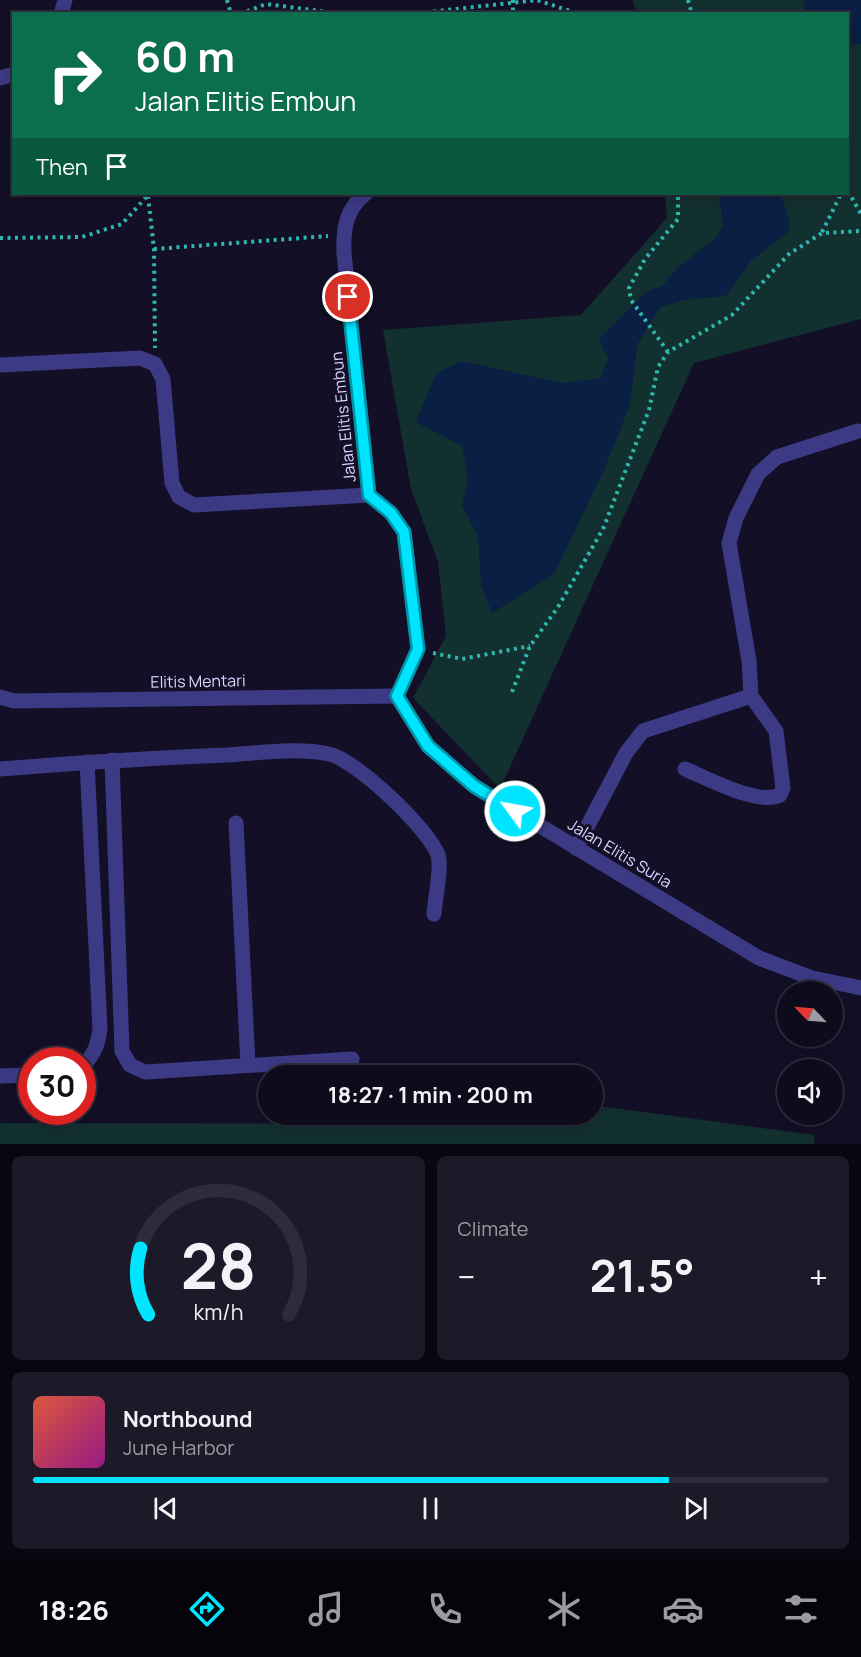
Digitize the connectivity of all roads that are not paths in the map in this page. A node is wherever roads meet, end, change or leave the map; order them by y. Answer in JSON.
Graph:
{"nodes":[{"id":1,"x":364,"y":195,"type":"edge"},
{"id":2,"x":0,"y":365,"type":"edge"},
{"id":3,"x":858,"y":431,"type":"dead end"},
{"id":4,"x":369,"y":495,"type":"junction"},
{"id":5,"x":397,"y":696,"type":"junction"},
{"id":6,"x":751,"y":696,"type":"junction"},
{"id":7,"x":0,"y":697,"type":"edge"},
{"id":8,"x":112,"y":760,"type":"junction"},
{"id":9,"x":87,"y":762,"type":"junction"},
{"id":10,"x":0,"y":769,"type":"edge"},
{"id":11,"x":685,"y":769,"type":"dead end"},
{"id":12,"x":236,"y":823,"type":"dead end"},
{"id":13,"x":576,"y":848,"type":"junction"},
{"id":14,"x":434,"y":914,"type":"dead end"},
{"id":15,"x":861,"y":987,"type":"edge"},
{"id":16,"x":96,"y":1048,"type":"edge"},
{"id":17,"x":352,"y":1059,"type":"dead end"},
{"id":18,"x":248,"y":1065,"type":"junction"},
{"id":19,"x":18,"y":1075,"type":"edge"},
{"id":20,"x":0,"y":1076,"type":"edge"}],
"edges":[{"from":1,"to":4,"type":"street","name":"Jalan Elitis Embun"},
{"from":2,"to":4,"type":"street"},
{"from":3,"to":6,"type":"street"},
{"from":4,"to":5,"type":"street","name":"Jalan Elitis Embun"},
{"from":5,"to":7,"type":"street","name":"Elitis Mentari"},
{"from":5,"to":13,"type":"street","name":"Jalan Elitis Suria"},
{"from":6,"to":11,"type":"street"},
{"from":6,"to":13,"type":"street"},
{"from":8,"to":9,"type":"street"},
{"from":8,"to":14,"type":"street"},
{"from":8,"to":18,"type":"street"},
{"from":9,"to":10,"type":"street"},
{"from":9,"to":16,"type":"street"},
{"from":12,"to":18,"type":"street"},
{"from":13,"to":15,"type":"street","name":"Jalan Elitis Suria"},
{"from":17,"to":18,"type":"street"},
{"from":19,"to":20,"type":"street"}]}
